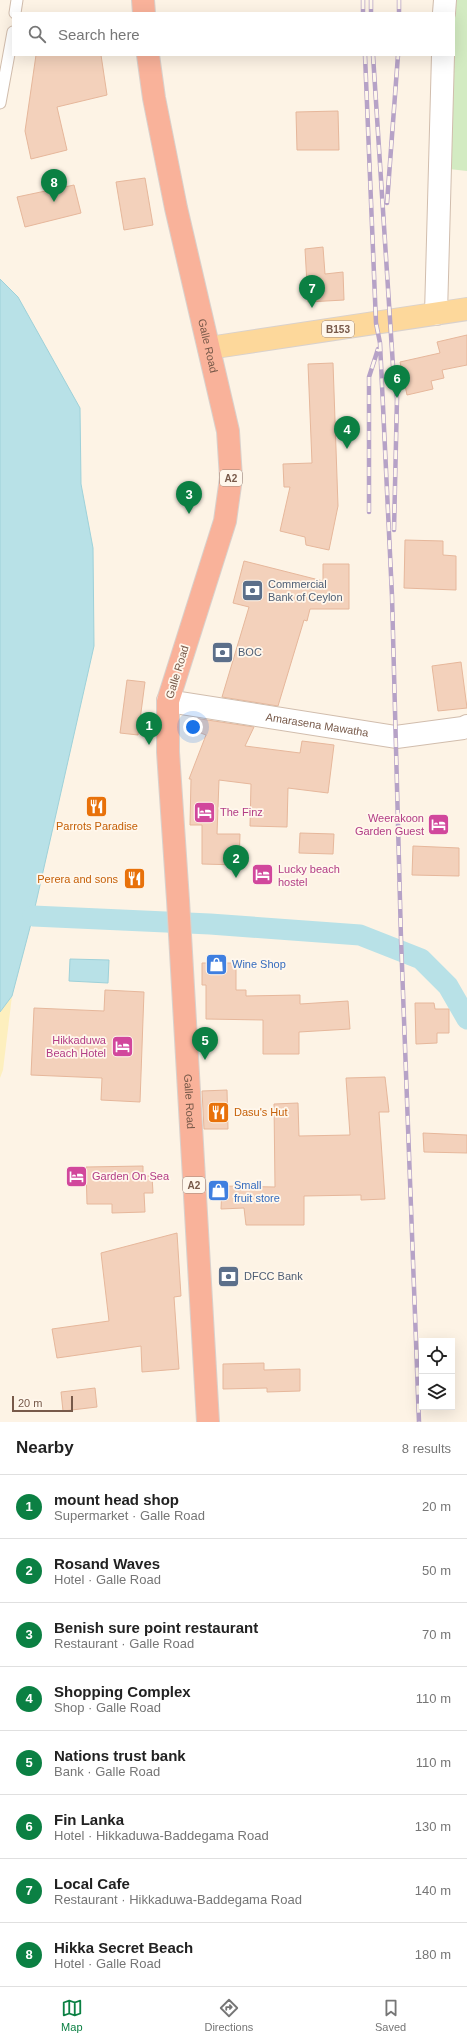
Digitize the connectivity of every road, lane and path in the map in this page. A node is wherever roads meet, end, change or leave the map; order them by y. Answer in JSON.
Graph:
{"nodes":[{"id":1,"x":17,"y":0,"type":"edge"},
{"id":2,"x":143,"y":0,"type":"edge"},
{"id":3,"x":445,"y":0,"type":"edge"},
{"id":4,"x":16,"y":12,"type":"edge"},
{"id":5,"x":144,"y":12,"type":"edge"},
{"id":6,"x":444,"y":12,"type":"edge"},
{"id":7,"x":12,"y":37,"type":"edge"},
{"id":8,"x":148,"y":56,"type":"edge"},
{"id":9,"x":443,"y":56,"type":"edge"},
{"id":10,"x":0,"y":103,"type":"edge"},
{"id":11,"x":467,"y":309,"type":"edge"},
{"id":12,"x":436,"y":314,"type":"junction"},
{"id":13,"x":209,"y":348,"type":"junction"},
{"id":14,"x":168,"y":701,"type":"junction"},
{"id":15,"x":466,"y":731,"type":"edge"},
{"id":16,"x":208,"y":1422,"type":"edge"}],
"edges":[{"from":1,"to":4,"type":"lane"},
{"from":2,"to":5,"type":"highway"},
{"from":3,"to":6,"type":"street"},
{"from":7,"to":10,"type":"lane"},
{"from":8,"to":13,"type":"highway","name":"Galle Road","number":"A2"},
{"from":9,"to":12,"type":"street"},
{"from":11,"to":12,"type":"main road","number":"B153"},
{"from":12,"to":13,"type":"main road","number":"B153"},
{"from":13,"to":14,"type":"highway","name":"Galle Road","number":"A2"},
{"from":14,"to":15,"type":"street","name":"Amarasena Mawatha"},
{"from":14,"to":16,"type":"highway","name":"Galle Road","number":"A2"}]}
